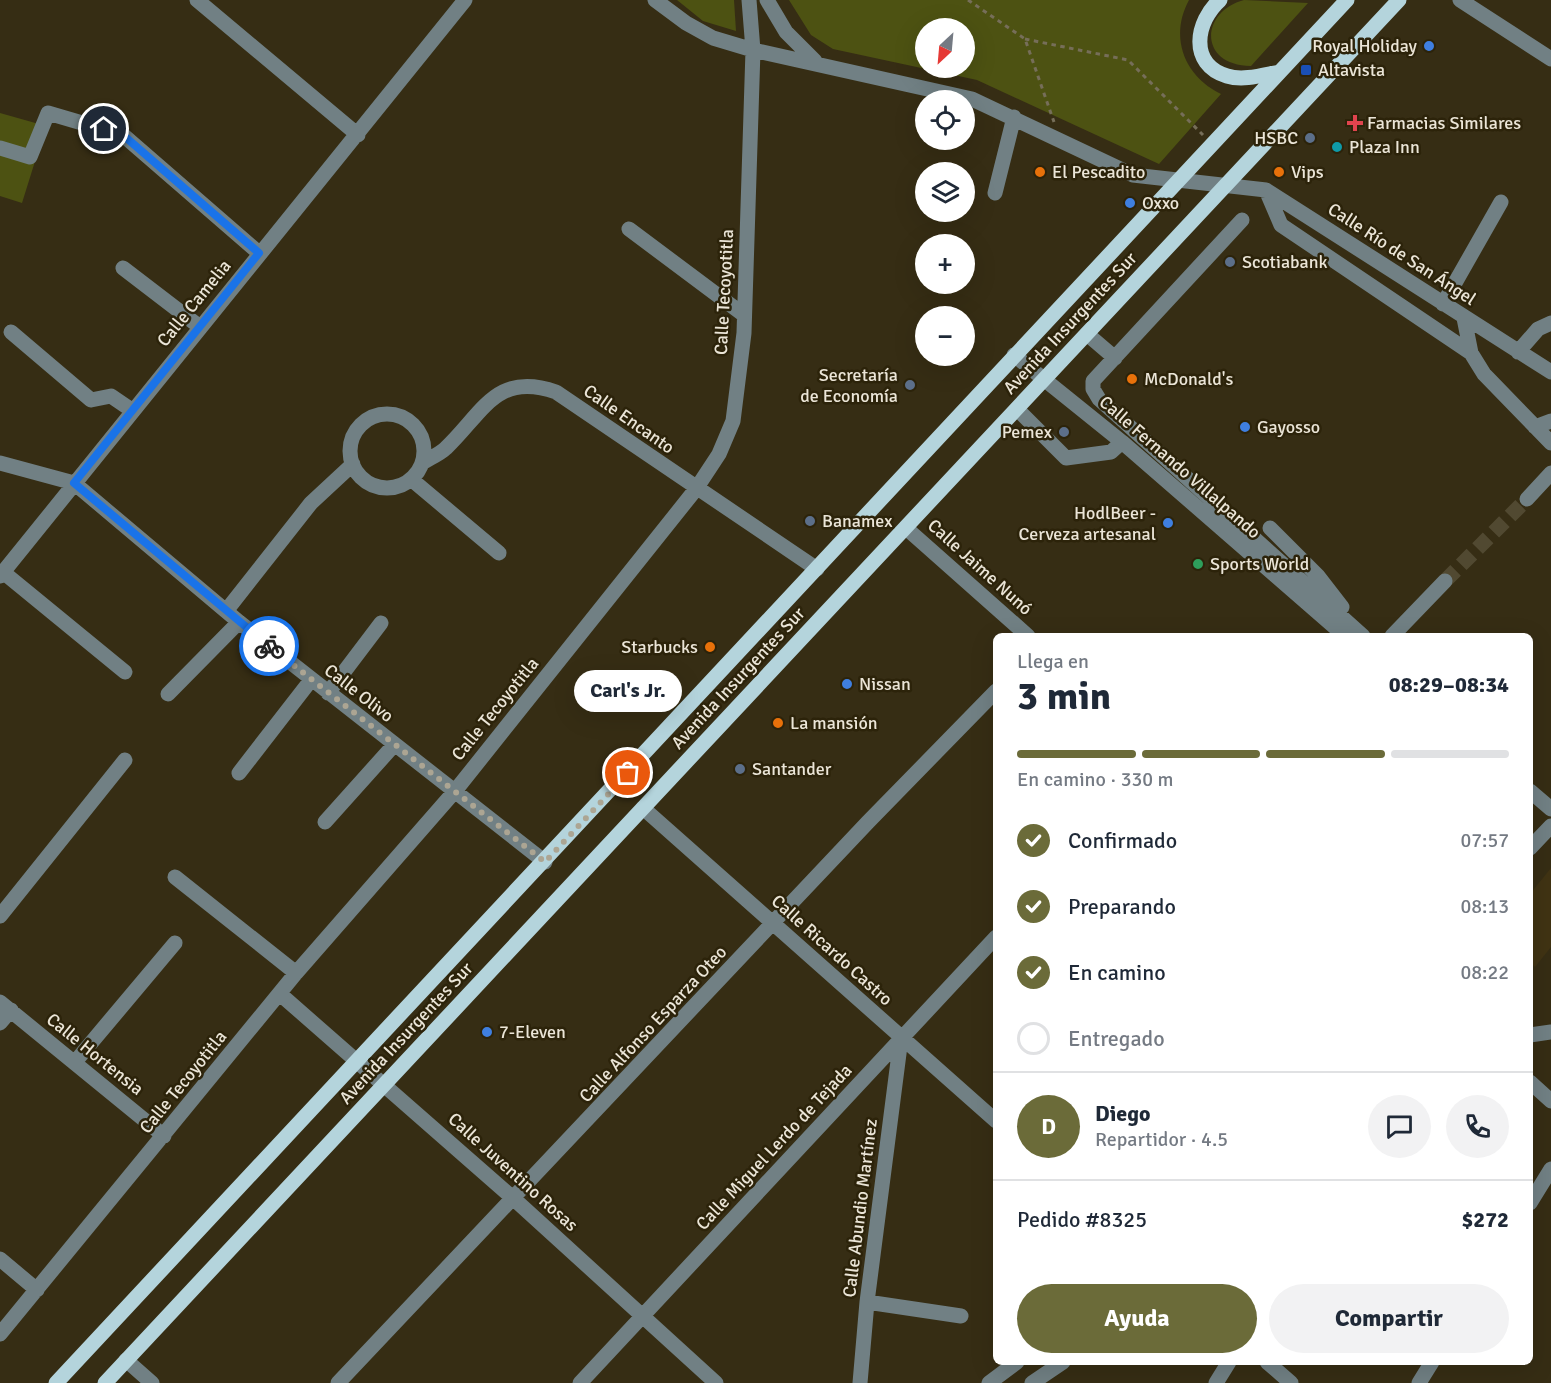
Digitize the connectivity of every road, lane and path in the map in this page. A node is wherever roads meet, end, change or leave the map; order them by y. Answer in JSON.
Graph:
{"nodes":[{"id":1,"x":197,"y":0,"type":"edge"},
{"id":2,"x":465,"y":0,"type":"edge"},
{"id":3,"x":655,"y":0,"type":"edge"},
{"id":4,"x":749,"y":0,"type":"edge"},
{"id":5,"x":767,"y":0,"type":"edge"},
{"id":6,"x":968,"y":0,"type":"edge"},
{"id":7,"x":1220,"y":0,"type":"edge"},
{"id":8,"x":1347,"y":0,"type":"edge"},
{"id":9,"x":1399,"y":0,"type":"edge"},
{"id":10,"x":1460,"y":0,"type":"edge"},
{"id":11,"x":1025,"y":39,"type":"junction"},
{"id":12,"x":753,"y":50,"type":"junction"},
{"id":13,"x":1551,"y":59,"type":"edge"},
{"id":14,"x":817,"y":62,"type":"junction"},
{"id":15,"x":1279,"y":72,"type":"junction"},
{"id":16,"x":1018,"y":119,"type":"junction"},
{"id":17,"x":358,"y":135,"type":"junction"},
{"id":18,"x":1060,"y":139,"type":"junction"},
{"id":19,"x":1211,"y":143,"type":"junction"},
{"id":20,"x":0,"y":148,"type":"edge"},
{"id":21,"x":1177,"y":180,"type":"junction"},
{"id":22,"x":1226,"y":185,"type":"junction"},
{"id":23,"x":1266,"y":190,"type":"junction"},
{"id":24,"x":998,"y":194,"type":"dead end"},
{"id":25,"x":1501,"y":202,"type":"dead end"},
{"id":26,"x":1242,"y":220,"type":"dead end"},
{"id":27,"x":629,"y":229,"type":"dead end"},
{"id":28,"x":259,"y":253,"type":"junction"},
{"id":29,"x":123,"y":268,"type":"dead end"},
{"id":30,"x":1443,"y":304,"type":"junction"},
{"id":31,"x":744,"y":315,"type":"junction"},
{"id":32,"x":1464,"y":318,"type":"junction"},
{"id":33,"x":1551,"y":323,"type":"edge"},
{"id":34,"x":200,"y":327,"type":"junction"},
{"id":35,"x":11,"y":332,"type":"dead end"},
{"id":36,"x":1087,"y":334,"type":"junction"},
{"id":37,"x":1518,"y":352,"type":"junction"},
{"id":38,"x":1471,"y":353,"type":"junction"},
{"id":39,"x":1014,"y":355,"type":"junction"},
{"id":40,"x":1115,"y":358,"type":"junction"},
{"id":41,"x":1551,"y":372,"type":"edge"},
{"id":42,"x":1046,"y":378,"type":"junction"},
{"id":43,"x":1017,"y":409,"type":"junction"},
{"id":44,"x":133,"y":411,"type":"junction"},
{"id":45,"x":1551,"y":421,"type":"edge"},
{"id":46,"x":1535,"y":427,"type":"junction"},
{"id":47,"x":1122,"y":442,"type":"junction"},
{"id":48,"x":1551,"y":443,"type":"edge"},
{"id":49,"x":0,"y":463,"type":"edge"},
{"id":50,"x":422,"y":463,"type":"junction"},
{"id":51,"x":353,"y":464,"type":"junction"},
{"id":52,"x":1551,"y":473,"type":"edge"},
{"id":53,"x":411,"y":479,"type":"junction"},
{"id":54,"x":74,"y":483,"type":"junction"},
{"id":55,"x":696,"y":489,"type":"junction"},
{"id":56,"x":1527,"y":499,"type":"tunnel mouth"},
{"id":57,"x":906,"y":528,"type":"junction"},
{"id":58,"x":1270,"y":528,"type":"dead end"},
{"id":59,"x":499,"y":553,"type":"dead end"},
{"id":60,"x":817,"y":569,"type":"junction"},
{"id":61,"x":2,"y":574,"type":"edge"},
{"id":62,"x":1445,"y":581,"type":"tunnel mouth"},
{"id":63,"x":226,"y":611,"type":"junction"},
{"id":64,"x":239,"y":622,"type":"junction"},
{"id":65,"x":381,"y":623,"type":"dead end"},
{"id":66,"x":1025,"y":633,"type":"edge"},
{"id":67,"x":1342,"y":633,"type":"edge"},
{"id":68,"x":1360,"y":633,"type":"edge"},
{"id":69,"x":1365,"y":633,"type":"edge"},
{"id":70,"x":1395,"y":633,"type":"edge"},
{"id":71,"x":125,"y":672,"type":"dead end"},
{"id":72,"x":311,"y":680,"type":"junction"},
{"id":73,"x":328,"y":693,"type":"junction"},
{"id":74,"x":168,"y":694,"type":"dead end"},
{"id":75,"x":993,"y":694,"type":"edge"},
{"id":76,"x":394,"y":745,"type":"junction"},
{"id":77,"x":125,"y":759,"type":"dead end"},
{"id":78,"x":239,"y":773,"type":"dead end"},
{"id":79,"x":455,"y":791,"type":"junction"},
{"id":80,"x":1533,"y":794,"type":"edge"},
{"id":81,"x":643,"y":808,"type":"junction"},
{"id":82,"x":1551,"y":809,"type":"edge"},
{"id":83,"x":325,"y":822,"type":"dead end"},
{"id":84,"x":1551,"y":825,"type":"edge"},
{"id":85,"x":1533,"y":845,"type":"edge"},
{"id":86,"x":545,"y":862,"type":"junction"},
{"id":87,"x":175,"y":877,"type":"dead end"},
{"id":88,"x":0,"y":916,"type":"edge"},
{"id":89,"x":774,"y":924,"type":"junction"},
{"id":90,"x":993,"y":940,"type":"edge"},
{"id":91,"x":175,"y":943,"type":"dead end"},
{"id":92,"x":296,"y":973,"type":"junction"},
{"id":93,"x":280,"y":994,"type":"junction"},
{"id":94,"x":5,"y":1006,"type":"edge"},
{"id":95,"x":0,"y":1023,"type":"edge"},
{"id":96,"x":1551,"y":1032,"type":"edge"},
{"id":97,"x":1533,"y":1035,"type":"edge"},
{"id":98,"x":902,"y":1038,"type":"junction"},
{"id":99,"x":358,"y":1061,"type":"junction"},
{"id":100,"x":75,"y":1062,"type":"junction"},
{"id":101,"x":385,"y":1084,"type":"junction"},
{"id":102,"x":1533,"y":1085,"type":"edge"},
{"id":103,"x":1551,"y":1101,"type":"edge"},
{"id":104,"x":993,"y":1117,"type":"edge"},
{"id":105,"x":165,"y":1136,"type":"junction"},
{"id":106,"x":1551,"y":1169,"type":"edge"},
{"id":107,"x":1533,"y":1198,"type":"edge"},
{"id":108,"x":514,"y":1199,"type":"junction"},
{"id":109,"x":0,"y":1258,"type":"edge"},
{"id":110,"x":37,"y":1290,"type":"junction"},
{"id":111,"x":867,"y":1302,"type":"junction"},
{"id":112,"x":644,"y":1316,"type":"junction"},
{"id":113,"x":961,"y":1316,"type":"dead end"},
{"id":114,"x":0,"y":1334,"type":"edge"},
{"id":115,"x":126,"y":1360,"type":"junction"},
{"id":116,"x":1013,"y":1365,"type":"edge"},
{"id":117,"x":1059,"y":1365,"type":"edge"},
{"id":118,"x":1227,"y":1365,"type":"edge"},
{"id":119,"x":1270,"y":1365,"type":"edge"},
{"id":120,"x":1430,"y":1365,"type":"edge"},
{"id":121,"x":56,"y":1383,"type":"edge"},
{"id":122,"x":105,"y":1383,"type":"edge"},
{"id":123,"x":152,"y":1383,"type":"edge"},
{"id":124,"x":338,"y":1383,"type":"edge"},
{"id":125,"x":580,"y":1383,"type":"edge"},
{"id":126,"x":716,"y":1383,"type":"edge"},
{"id":127,"x":860,"y":1383,"type":"edge"},
{"id":128,"x":989,"y":1383,"type":"edge"},
{"id":129,"x":1032,"y":1383,"type":"edge"},
{"id":130,"x":1216,"y":1383,"type":"edge"},
{"id":131,"x":1291,"y":1383,"type":"edge"},
{"id":132,"x":1419,"y":1383,"type":"edge"}],
"edges":[{"from":1,"to":17,"type":"street"},
{"from":2,"to":17,"type":"street","name":"Calle Camelia"},
{"from":3,"to":12,"type":"street","name":"Calle Río de San Ángel"},
{"from":4,"to":12,"type":"street","name":"Calle Tecoyotitla"},
{"from":5,"to":14,"type":"street"},
{"from":6,"to":11,"type":"path"},
{"from":7,"to":15,"type":"main road"},
{"from":8,"to":15,"type":"main road","name":"Avenida Insurgentes Sur"},
{"from":9,"to":22,"type":"main road","name":"Avenida Insurgentes Sur"},
{"from":10,"to":13,"type":"street"},
{"from":11,"to":18,"type":"path"},
{"from":11,"to":19,"type":"path"},
{"from":12,"to":14,"type":"street","name":"Calle Río de San Ángel"},
{"from":12,"to":31,"type":"street","name":"Calle Tecoyotitla"},
{"from":14,"to":16,"type":"street","name":"Calle Río de San Ángel"},
{"from":15,"to":19,"type":"main road","name":"Avenida Insurgentes Sur"},
{"from":16,"to":18,"type":"street","name":"Calle Río de San Ángel"},
{"from":16,"to":24,"type":"street"},
{"from":17,"to":28,"type":"street","name":"Calle Camelia"},
{"from":18,"to":21,"type":"street","name":"Calle Río de San Ángel"},
{"from":19,"to":21,"type":"main road","name":"Avenida Insurgentes Sur"},
{"from":20,"to":28,"type":"street"},
{"from":21,"to":22,"type":"street","name":"Calle Río de San Ángel"},
{"from":21,"to":39,"type":"main road","name":"Avenida Insurgentes Sur"},
{"from":22,"to":23,"type":"street","name":"Calle Río de San Ángel"},
{"from":22,"to":36,"type":"main road","name":"Avenida Insurgentes Sur"},
{"from":23,"to":30,"type":"street","name":"Calle Río de San Ángel"},
{"from":23,"to":38,"type":"street"},
{"from":25,"to":30,"type":"street"},
{"from":26,"to":40,"type":"street"},
{"from":27,"to":31,"type":"street"},
{"from":28,"to":34,"type":"street","name":"Calle Camelia"},
{"from":29,"to":34,"type":"street"},
{"from":30,"to":32,"type":"street","name":"Calle Río de San Ángel"},
{"from":31,"to":55,"type":"street","name":"Calle Tecoyotitla"},
{"from":32,"to":37,"type":"street","name":"Calle Río de San Ángel"},
{"from":32,"to":38,"type":"street"},
{"from":33,"to":37,"type":"street"},
{"from":34,"to":44,"type":"street","name":"Calle Camelia"},
{"from":35,"to":44,"type":"street"},
{"from":36,"to":40,"type":"street"},
{"from":36,"to":42,"type":"main road","name":"Avenida Insurgentes Sur"},
{"from":37,"to":41,"type":"street","name":"Calle Río de San Ángel"},
{"from":38,"to":46,"type":"street"},
{"from":39,"to":42,"type":"street","name":"Calle Fernando Villalpando"},
{"from":39,"to":60,"type":"main road","name":"Avenida Insurgentes Sur"},
{"from":40,"to":68,"type":"street"},
{"from":42,"to":43,"type":"main road","name":"Avenida Insurgentes Sur"},
{"from":42,"to":47,"type":"street","name":"Calle Fernando Villalpando"},
{"from":43,"to":47,"type":"street"},
{"from":43,"to":57,"type":"main road","name":"Avenida Insurgentes Sur"},
{"from":44,"to":54,"type":"street","name":"Calle Camelia"},
{"from":45,"to":46,"type":"street"},
{"from":46,"to":48,"type":"street"},
{"from":47,"to":67,"type":"street","name":"Calle Fernando Villalpando"},
{"from":49,"to":54,"type":"street","name":"Calle Olivo"},
{"from":50,"to":51,"type":"street"},
{"from":50,"to":53,"type":"street"},
{"from":50,"to":55,"type":"street","name":"Calle Encanto"},
{"from":51,"to":53,"type":"street"},
{"from":51,"to":63,"type":"street"},
{"from":52,"to":56,"type":"street"},
{"from":53,"to":59,"type":"street"},
{"from":54,"to":61,"type":"street","name":"Calle Camelia"},
{"from":54,"to":63,"type":"street","name":"Calle Olivo"},
{"from":55,"to":60,"type":"street","name":"Calle Encanto"},
{"from":55,"to":79,"type":"street","name":"Calle Tecoyotitla"},
{"from":57,"to":66,"type":"street","name":"Calle Jaime Nunó"},
{"from":57,"to":81,"type":"main road","name":"Avenida Insurgentes Sur"},
{"from":58,"to":69,"type":"street"},
{"from":60,"to":86,"type":"main road","name":"Avenida Insurgentes Sur"},
{"from":61,"to":71,"type":"street"},
{"from":62,"to":70,"type":"street"},
{"from":63,"to":64,"type":"street","name":"Calle Olivo"},
{"from":64,"to":72,"type":"street","name":"Calle Olivo"},
{"from":64,"to":74,"type":"street"},
{"from":65,"to":73,"type":"street"},
{"from":72,"to":73,"type":"street","name":"Calle Olivo"},
{"from":72,"to":78,"type":"street"},
{"from":73,"to":76,"type":"street","name":"Calle Olivo"},
{"from":75,"to":89,"type":"street","name":"Calle Alfonso Esparza Oteo"},
{"from":76,"to":79,"type":"street","name":"Calle Olivo"},
{"from":76,"to":83,"type":"street"},
{"from":77,"to":88,"type":"street"},
{"from":79,"to":86,"type":"street","name":"Calle Olivo"},
{"from":79,"to":92,"type":"street","name":"Calle Tecoyotitla"},
{"from":80,"to":82,"type":"street"},
{"from":81,"to":89,"type":"street","name":"Calle Ricardo Castro"},
{"from":81,"to":101,"type":"main road","name":"Avenida Insurgentes Sur"},
{"from":84,"to":85,"type":"street"},
{"from":86,"to":99,"type":"main road","name":"Avenida Insurgentes Sur"},
{"from":87,"to":92,"type":"street"},
{"from":89,"to":98,"type":"street","name":"Calle Ricardo Castro"},
{"from":89,"to":108,"type":"street","name":"Calle Alfonso Esparza Oteo"},
{"from":90,"to":98,"type":"street","name":"Calle Miguel Lerdo de Tejada"},
{"from":91,"to":100,"type":"street"},
{"from":92,"to":93,"type":"street","name":"Calle Tecoyotitla"},
{"from":93,"to":99,"type":"street","name":"Calle Juventino Rosas"},
{"from":93,"to":105,"type":"street","name":"Calle Tecoyotitla"},
{"from":94,"to":95,"type":"street"},
{"from":94,"to":100,"type":"street","name":"Calle Hortensia"},
{"from":96,"to":97,"type":"street"},
{"from":98,"to":104,"type":"street","name":"Calle Ricardo Castro"},
{"from":98,"to":111,"type":"street","name":"Calle Abundio Martínez"},
{"from":98,"to":112,"type":"street","name":"Calle Miguel Lerdo de Tejada"},
{"from":99,"to":101,"type":"street","name":"Calle Juventino Rosas"},
{"from":99,"to":121,"type":"main road","name":"Avenida Insurgentes Sur"},
{"from":100,"to":105,"type":"street","name":"Calle Hortensia"},
{"from":101,"to":108,"type":"street","name":"Calle Juventino Rosas"},
{"from":101,"to":115,"type":"main road","name":"Avenida Insurgentes Sur"},
{"from":102,"to":103,"type":"street"},
{"from":105,"to":110,"type":"street","name":"Calle Tecoyotitla"},
{"from":106,"to":107,"type":"street"},
{"from":108,"to":112,"type":"street","name":"Calle Juventino Rosas"},
{"from":108,"to":124,"type":"street","name":"Calle Alfonso Esparza Oteo"},
{"from":109,"to":110,"type":"street"},
{"from":110,"to":114,"type":"street","name":"Calle Tecoyotitla"},
{"from":111,"to":113,"type":"street"},
{"from":111,"to":127,"type":"street","name":"Calle Abundio Martínez"},
{"from":112,"to":125,"type":"street","name":"Calle Miguel Lerdo de Tejada"},
{"from":112,"to":126,"type":"street","name":"Calle Juventino Rosas"},
{"from":115,"to":122,"type":"main road","name":"Avenida Insurgentes Sur"},
{"from":115,"to":123,"type":"street"},
{"from":116,"to":128,"type":"street"},
{"from":117,"to":129,"type":"street"},
{"from":118,"to":130,"type":"street"},
{"from":119,"to":131,"type":"street"},
{"from":120,"to":132,"type":"street"}]}
